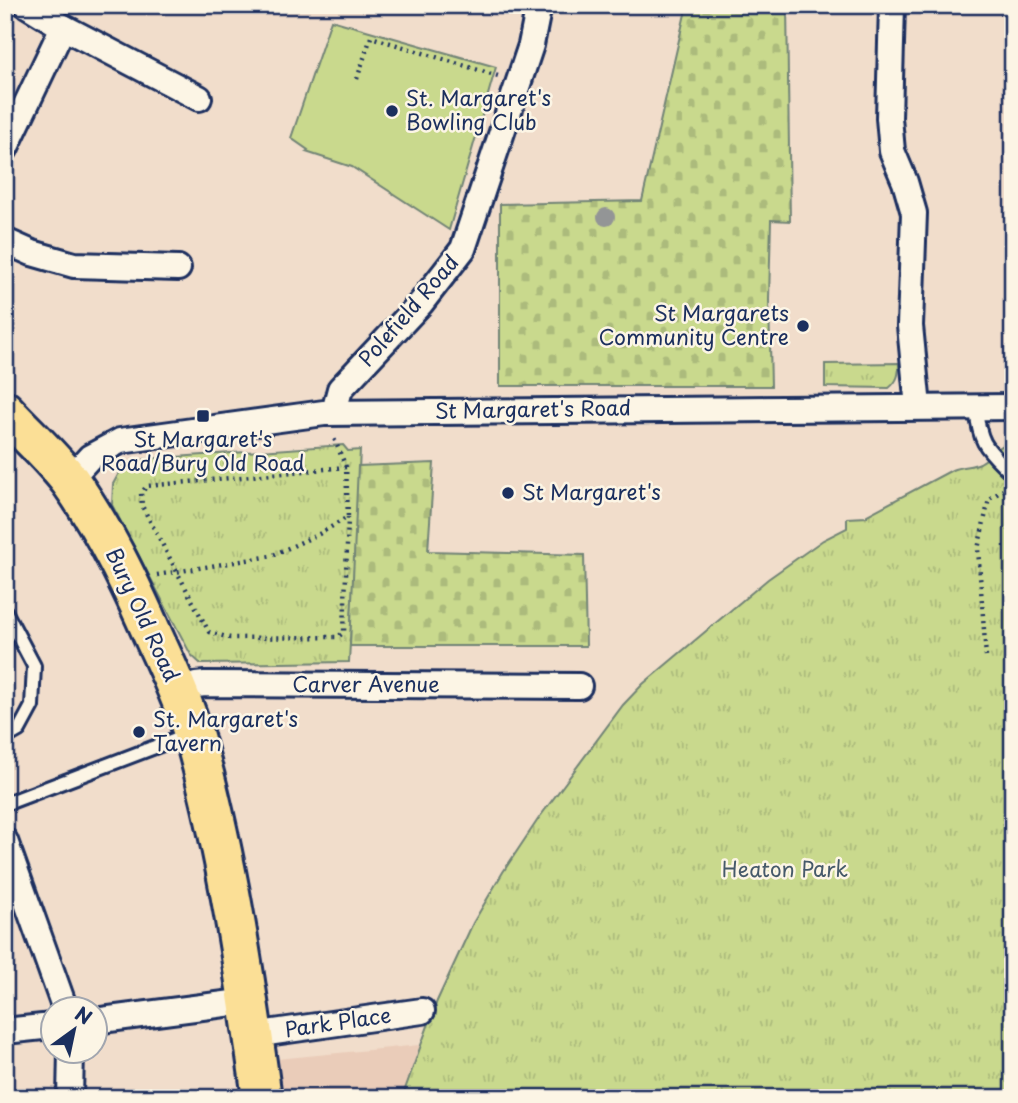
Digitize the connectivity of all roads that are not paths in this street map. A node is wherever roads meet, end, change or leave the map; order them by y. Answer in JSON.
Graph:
{"nodes":[{"id":1,"x":27,"y":5,"type":"edge"},
{"id":2,"x":539,"y":5,"type":"edge"},
{"id":3,"x":892,"y":5,"type":"edge"},
{"id":4,"x":63,"y":27,"type":"junction"},
{"id":5,"x":199,"y":98,"type":"dead end"},
{"id":6,"x":5,"y":149,"type":"edge"},
{"id":7,"x":5,"y":241,"type":"edge"},
{"id":8,"x":178,"y":268,"type":"dead end"},
{"id":9,"x":918,"y":407,"type":"junction"},
{"id":10,"x":1013,"y":407,"type":"edge"},
{"id":11,"x":976,"y":409,"type":"junction"},
{"id":12,"x":5,"y":411,"type":"edge"},
{"id":13,"x":329,"y":412,"type":"junction"},
{"id":14,"x":1013,"y":475,"type":"edge"},
{"id":15,"x":69,"y":480,"type":"junction"},
{"id":16,"x":5,"y":611,"type":"edge"},
{"id":17,"x":563,"y":680,"type":"dead end"},
{"id":18,"x":179,"y":694,"type":"junction"},
{"id":19,"x":192,"y":733,"type":"junction"},
{"id":20,"x":5,"y":738,"type":"edge"},
{"id":21,"x":5,"y":804,"type":"edge"},
{"id":22,"x":5,"y":841,"type":"edge"},
{"id":23,"x":60,"y":995,"type":"edge"},
{"id":24,"x":422,"y":1011,"type":"dead end"},
{"id":25,"x":251,"y":1018,"type":"junction"},
{"id":26,"x":108,"y":1021,"type":"edge"},
{"id":27,"x":38,"y":1027,"type":"edge"},
{"id":28,"x":5,"y":1031,"type":"edge"},
{"id":29,"x":71,"y":1064,"type":"edge"},
{"id":30,"x":70,"y":1098,"type":"edge"},
{"id":31,"x":262,"y":1098,"type":"edge"}],
"edges":[{"from":1,"to":4,"type":"street"},
{"from":2,"to":13,"type":"street","name":"Polefield Road"},
{"from":3,"to":9,"type":"street"},
{"from":4,"to":5,"type":"street"},
{"from":4,"to":6,"type":"street"},
{"from":7,"to":8,"type":"street"},
{"from":9,"to":11,"type":"street","name":"St Margaret's Road"},
{"from":9,"to":13,"type":"street","name":"St Margaret's Road"},
{"from":10,"to":11,"type":"street","name":"St Margaret's Road"},
{"from":11,"to":14,"type":"lane"},
{"from":12,"to":15,"type":"main road","name":"Bury Old Road"},
{"from":13,"to":15,"type":"street","name":"St Margaret's Road"},
{"from":15,"to":18,"type":"main road","name":"Bury Old Road"},
{"from":16,"to":20,"type":"lane"},
{"from":17,"to":18,"type":"street","name":"Carver Avenue"},
{"from":18,"to":19,"type":"main road","name":"Bury Old Road"},
{"from":19,"to":21,"type":"lane"},
{"from":19,"to":25,"type":"main road","name":"Bury Old Road"},
{"from":22,"to":23,"type":"street"},
{"from":24,"to":25,"type":"street","name":"Park Place"},
{"from":25,"to":26,"type":"street","name":"Park Place"},
{"from":25,"to":31,"type":"main road","name":"Bury Old Road"},
{"from":27,"to":28,"type":"street"},
{"from":29,"to":30,"type":"street"}]}
